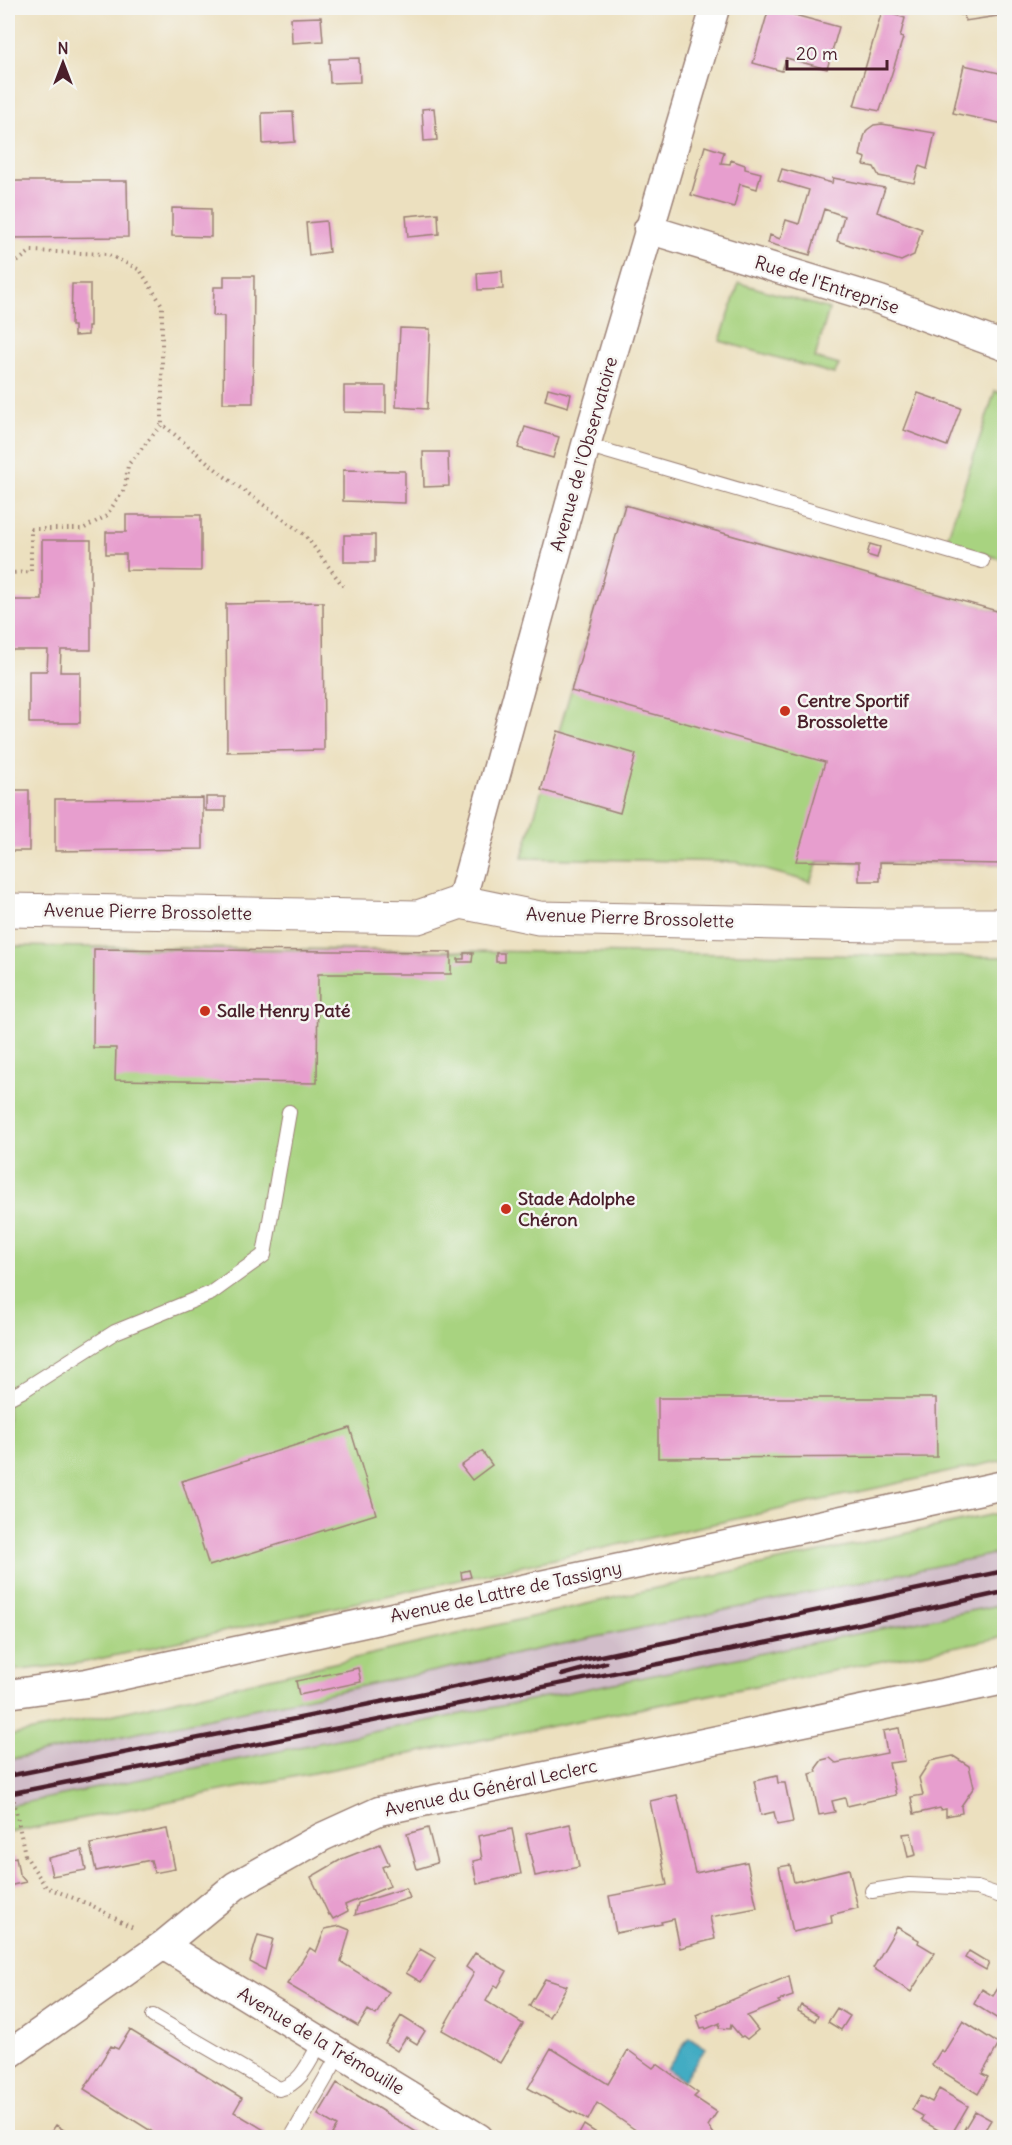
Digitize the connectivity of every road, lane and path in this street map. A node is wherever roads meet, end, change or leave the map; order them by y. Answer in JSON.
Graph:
{"nodes":[{"id":1,"x":715,"y":8,"type":"edge"},
{"id":2,"x":648,"y":229,"type":"junction"},
{"id":3,"x":8,"y":269,"type":"edge"},
{"id":4,"x":1005,"y":346,"type":"edge"},
{"id":5,"x":162,"y":424,"type":"junction"},
{"id":6,"x":586,"y":445,"type":"junction"},
{"id":7,"x":982,"y":561,"type":"dead end"},
{"id":8,"x":8,"y":573,"type":"edge"},
{"id":9,"x":343,"y":586,"type":"dead end"},
{"id":10,"x":460,"y":902,"type":"junction"},
{"id":11,"x":8,"y":910,"type":"edge"},
{"id":12,"x":1005,"y":925,"type":"edge"},
{"id":13,"x":289,"y":1112,"type":"dead end"},
{"id":14,"x":8,"y":1398,"type":"edge"},
{"id":15,"x":1005,"y":1485,"type":"edge"},
{"id":16,"x":1005,"y":1680,"type":"edge"},
{"id":17,"x":8,"y":1694,"type":"edge"},
{"id":18,"x":8,"y":1771,"type":"edge"},
{"id":19,"x":872,"y":1891,"type":"dead end"},
{"id":20,"x":1005,"y":1897,"type":"edge"},
{"id":21,"x":163,"y":1945,"type":"junction"},
{"id":22,"x":153,"y":2016,"type":"dead end"},
{"id":23,"x":331,"y":2047,"type":"junction"},
{"id":24,"x":8,"y":2055,"type":"edge"},
{"id":25,"x":291,"y":2138,"type":"edge"},
{"id":26,"x":479,"y":2138,"type":"edge"}],
"edges":[{"from":1,"to":2,"type":"street","name":"Avenue de l'Observatoire"},
{"from":2,"to":4,"type":"street","name":"Rue de l'Entreprise"},
{"from":2,"to":6,"type":"street","name":"Avenue de l'Observatoire"},
{"from":3,"to":5,"type":"path"},
{"from":5,"to":8,"type":"path"},
{"from":5,"to":9,"type":"path"},
{"from":6,"to":7,"type":"lane"},
{"from":6,"to":10,"type":"street","name":"Avenue de l'Observatoire"},
{"from":10,"to":11,"type":"street","name":"Avenue Pierre Brossolette"},
{"from":10,"to":12,"type":"street","name":"Avenue Pierre Brossolette"},
{"from":13,"to":14,"type":"lane"},
{"from":15,"to":17,"type":"street","name":"Avenue de Lattre de Tassigny"},
{"from":16,"to":21,"type":"street","name":"Avenue du Général Leclerc"},
{"from":18,"to":21,"type":"path","bridge":true},
{"from":19,"to":20,"type":"lane"},
{"from":21,"to":23,"type":"street","name":"Avenue de la Trémouille"},
{"from":21,"to":24,"type":"street","name":"Avenue du Général Leclerc"},
{"from":22,"to":23,"type":"lane"},
{"from":23,"to":25,"type":"lane"},
{"from":23,"to":26,"type":"street","name":"Avenue de la Trémouille"}]}
